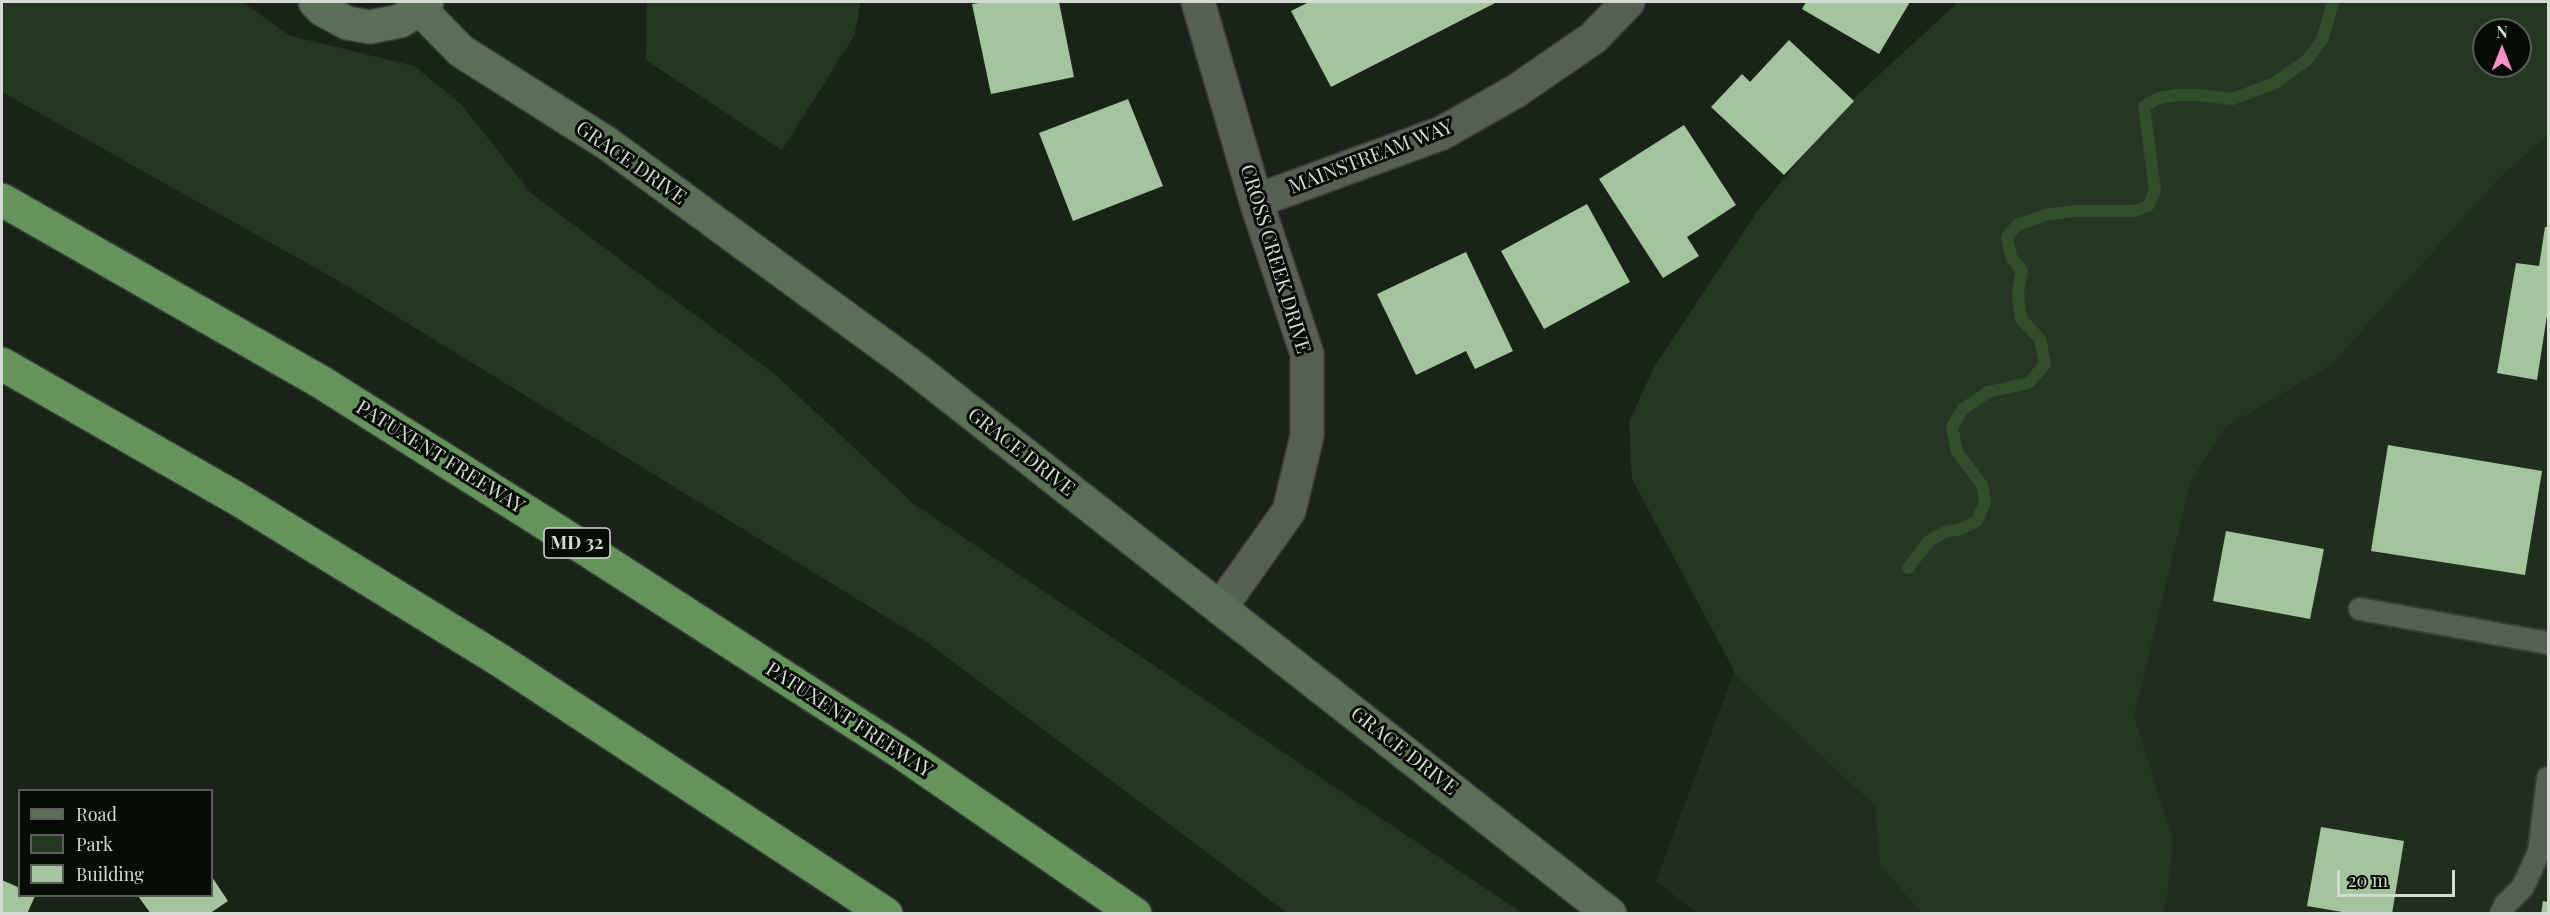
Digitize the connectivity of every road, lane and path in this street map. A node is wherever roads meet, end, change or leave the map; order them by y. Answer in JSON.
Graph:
{"nodes":[{"id":1,"x":315,"y":2,"type":"edge"},
{"id":2,"x":1198,"y":2,"type":"edge"},
{"id":3,"x":1628,"y":2,"type":"edge"},
{"id":4,"x":424,"y":5,"type":"edge"},
{"id":5,"x":2,"y":200,"type":"edge"},
{"id":6,"x":1256,"y":201,"type":"junction"},
{"id":7,"x":2,"y":364,"type":"edge"},
{"id":8,"x":1220,"y":608,"type":"junction"},
{"id":9,"x":2360,"y":609,"type":"dead end"},
{"id":10,"x":2548,"y":643,"type":"edge"},
{"id":11,"x":2548,"y":778,"type":"edge"},
{"id":12,"x":886,"y":914,"type":"edge"},
{"id":13,"x":1136,"y":914,"type":"edge"},
{"id":14,"x":1610,"y":914,"type":"edge"},
{"id":15,"x":2501,"y":914,"type":"edge"}],
"edges":[{"from":1,"to":4,"type":"street"},
{"from":2,"to":6,"type":"street","name":"CROSS CREEK DRIVE"},
{"from":3,"to":6,"type":"street","name":"MAINSTREAM WAY"},
{"from":4,"to":8,"type":"street","name":"GRACE DRIVE"},
{"from":5,"to":13,"type":"highway","name":"PATUXENT FREEWAY","number":"MD 32"},
{"from":6,"to":8,"type":"street","name":"CROSS CREEK DRIVE"},
{"from":7,"to":12,"type":"highway"},
{"from":8,"to":14,"type":"street","name":"GRACE DRIVE"},
{"from":9,"to":10,"type":"lane"},
{"from":11,"to":15,"type":"lane"}]}
